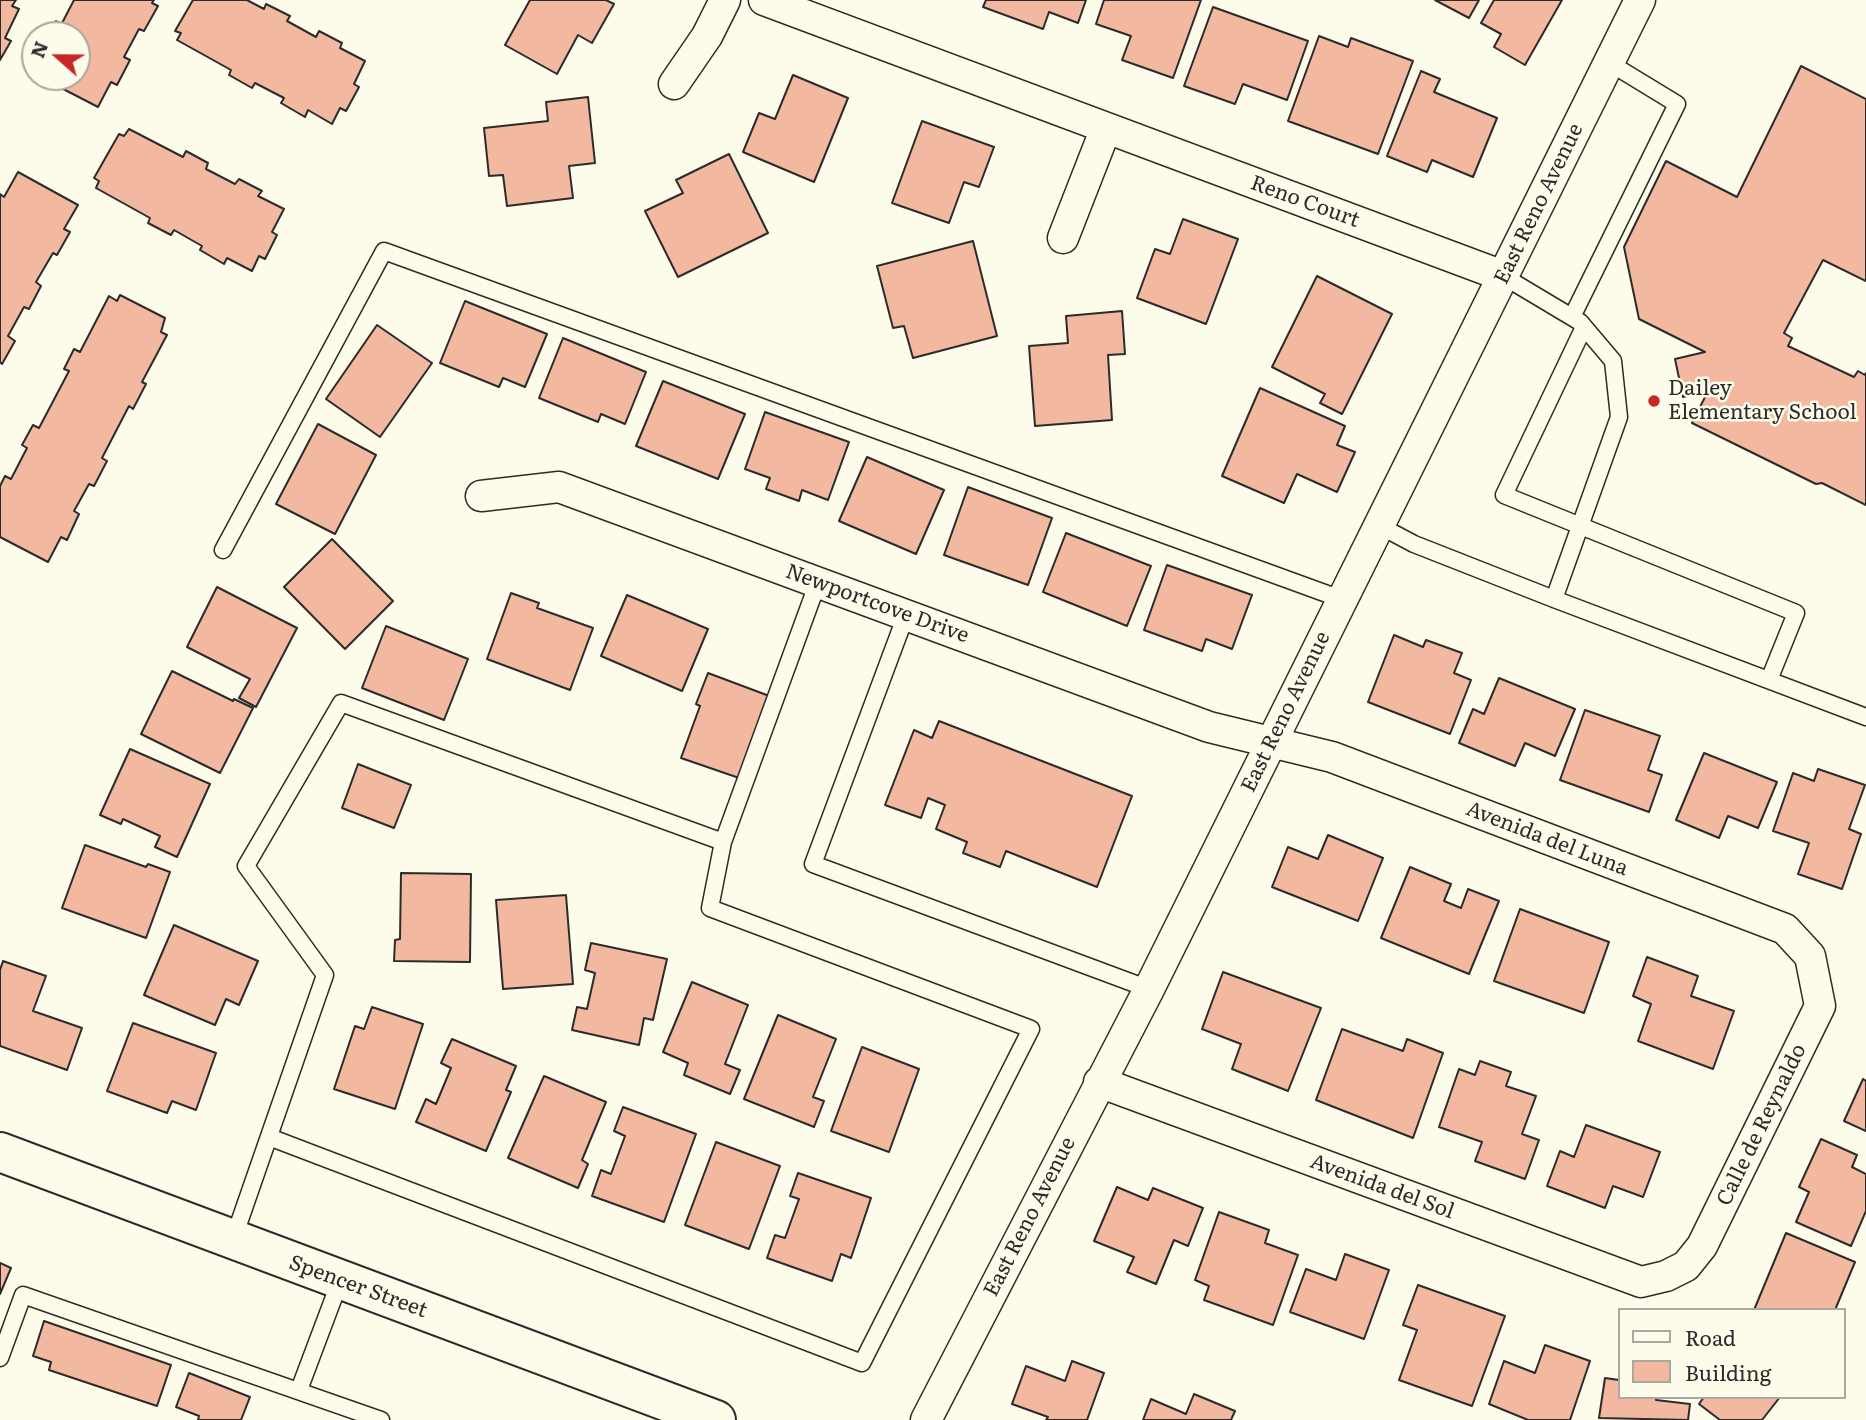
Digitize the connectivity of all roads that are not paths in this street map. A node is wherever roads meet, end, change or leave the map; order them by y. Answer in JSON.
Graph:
{"nodes":[{"id":1,"x":725,"y":0,"type":"edge"},
{"id":2,"x":764,"y":0,"type":"edge"},
{"id":3,"x":1640,"y":0,"type":"edge"},
{"id":4,"x":1608,"y":62,"type":"junction"},
{"id":5,"x":674,"y":84,"type":"dead end"},
{"id":6,"x":1106,"y":128,"type":"junction"},
{"id":7,"x":1063,"y":238,"type":"dead end"},
{"id":8,"x":1503,"y":276,"type":"junction"},
{"id":9,"x":1578,"y":322,"type":"junction"},
{"id":10,"x":481,"y":496,"type":"dead end"},
{"id":11,"x":1580,"y":525,"type":"junction"},
{"id":12,"x":1380,"y":526,"type":"junction"},
{"id":13,"x":222,"y":550,"type":"dead end"},
{"id":14,"x":818,"y":582,"type":"junction"},
{"id":15,"x":1554,"y":599,"type":"junction"},
{"id":16,"x":1342,"y":600,"type":"junction"},
{"id":17,"x":906,"y":615,"type":"junction"},
{"id":18,"x":1769,"y":680,"type":"junction"},
{"id":19,"x":1866,"y":717,"type":"edge"},
{"id":20,"x":1272,"y":742,"type":"junction"},
{"id":21,"x":723,"y":842,"type":"junction"},
{"id":22,"x":1810,"y":956,"type":"joint"},
{"id":23,"x":1149,"y":989,"type":"junction"},
{"id":24,"x":1099,"y":1082,"type":"junction"},
{"id":25,"x":269,"y":1137,"type":"junction"},
{"id":26,"x":0,"y":1152,"type":"edge"},
{"id":27,"x":233,"y":1240,"type":"junction"},
{"id":28,"x":1666,"y":1276,"type":"joint"},
{"id":29,"x":340,"y":1281,"type":"junction"},
{"id":30,"x":0,"y":1358,"type":"edge"},
{"id":31,"x":299,"y":1390,"type":"junction"},
{"id":32,"x":696,"y":1416,"type":"edge"},
{"id":33,"x":381,"y":1420,"type":"edge"},
{"id":34,"x":926,"y":1420,"type":"edge"}],
"edges":[{"from":1,"to":5,"type":"street"},
{"from":2,"to":6,"type":"street","name":"Reno Court"},
{"from":3,"to":4,"type":"street","name":"East Reno Avenue"},
{"from":4,"to":8,"type":"street","name":"East Reno Avenue"},
{"from":4,"to":9,"type":"lane"},
{"from":6,"to":7,"type":"street"},
{"from":6,"to":8,"type":"street","name":"Reno Court"},
{"from":8,"to":9,"type":"lane"},
{"from":8,"to":12,"type":"street","name":"East Reno Avenue"},
{"from":9,"to":11,"type":"lane"},
{"from":9,"to":11,"type":"lane"},
{"from":10,"to":14,"type":"street","name":"Newportcove Drive"},
{"from":11,"to":15,"type":"lane"},
{"from":11,"to":18,"type":"lane"},
{"from":12,"to":15,"type":"lane"},
{"from":12,"to":16,"type":"street","name":"East Reno Avenue"},
{"from":13,"to":16,"type":"lane"},
{"from":14,"to":17,"type":"street","name":"Newportcove Drive"},
{"from":14,"to":21,"type":"lane"},
{"from":15,"to":18,"type":"lane"},
{"from":16,"to":20,"type":"street","name":"East Reno Avenue"},
{"from":17,"to":20,"type":"street","name":"Newportcove Drive"},
{"from":17,"to":23,"type":"lane"},
{"from":18,"to":19,"type":"lane"},
{"from":20,"to":22,"type":"street","name":"Avenida del Luna"},
{"from":20,"to":23,"type":"street","name":"East Reno Avenue"},
{"from":21,"to":25,"type":"lane"},
{"from":21,"to":25,"type":"lane"},
{"from":22,"to":28,"type":"street","name":"Calle de Reynaldo"},
{"from":23,"to":24,"type":"street","name":"East Reno Avenue"},
{"from":24,"to":28,"type":"street","name":"Avenida del Sol"},
{"from":24,"to":34,"type":"street","name":"East Reno Avenue"},
{"from":25,"to":27,"type":"lane"},
{"from":26,"to":27,"type":"street","name":"Spencer Street"},
{"from":27,"to":29,"type":"street","name":"Spencer Street"},
{"from":29,"to":31,"type":"lane"},
{"from":29,"to":32,"type":"street","name":"Spencer Street"},
{"from":30,"to":31,"type":"lane"},
{"from":31,"to":33,"type":"lane"}]}
